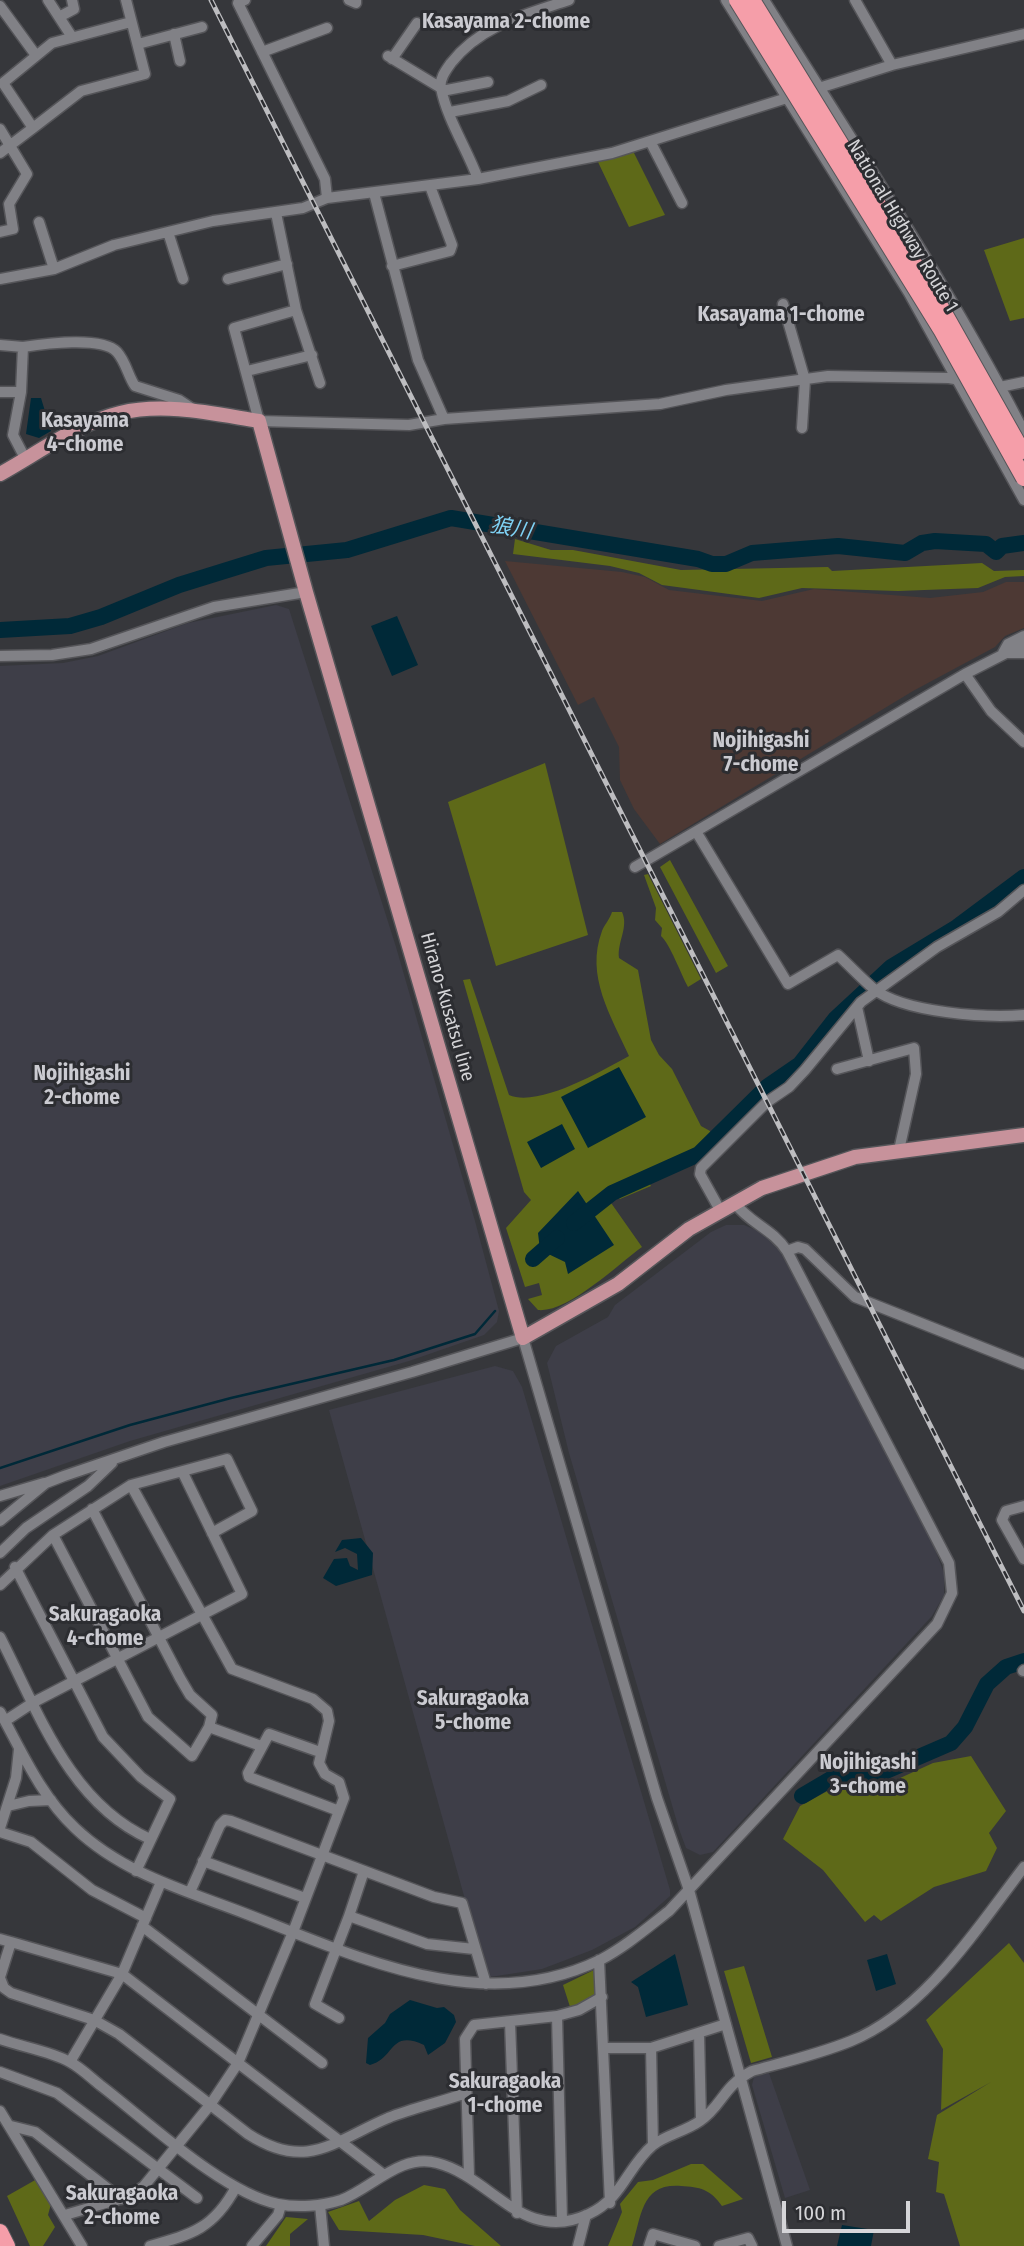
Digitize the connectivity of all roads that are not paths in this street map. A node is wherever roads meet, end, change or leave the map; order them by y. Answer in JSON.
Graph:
{"nodes":[{"id":1,"x":48,"y":0,"type":"edge"},
{"id":2,"x":72,"y":0,"type":"edge"},
{"id":3,"x":245,"y":0,"type":"edge"},
{"id":4,"x":349,"y":0,"type":"edge"},
{"id":5,"x":356,"y":0,"type":"edge"},
{"id":6,"x":569,"y":0,"type":"edge"},
{"id":7,"x":726,"y":0,"type":"edge"},
{"id":8,"x":737,"y":0,"type":"edge"},
{"id":9,"x":752,"y":0,"type":"edge"},
{"id":10,"x":764,"y":0,"type":"edge"},
{"id":11,"x":855,"y":0,"type":"edge"},
{"id":12,"x":129,"y":1,"type":"edge"},
{"id":13,"x":0,"y":6,"type":"edge"},
{"id":14,"x":59,"y":17,"type":"junction"},
{"id":15,"x":131,"y":22,"type":"junction"},
{"id":16,"x":417,"y":23,"type":"dead end"},
{"id":17,"x":202,"y":27,"type":"dead end"},
{"id":18,"x":327,"y":28,"type":"dead end"},
{"id":19,"x":174,"y":34,"type":"junction"},
{"id":20,"x":1024,"y":34,"type":"edge"},
{"id":21,"x":72,"y":37,"type":"junction"},
{"id":22,"x":138,"y":44,"type":"junction"},
{"id":23,"x":262,"y":52,"type":"junction"},
{"id":24,"x":35,"y":54,"type":"junction"},
{"id":25,"x":180,"y":61,"type":"dead end"},
{"id":26,"x":892,"y":65,"type":"junction"},
{"id":27,"x":488,"y":82,"type":"dead end"},
{"id":28,"x":541,"y":85,"type":"dead end"},
{"id":29,"x":819,"y":88,"type":"junction"},
{"id":30,"x":442,"y":90,"type":"junction"},
{"id":31,"x":787,"y":98,"type":"junction"},
{"id":32,"x":450,"y":112,"type":"junction"},
{"id":33,"x":33,"y":128,"type":"junction"},
{"id":34,"x":0,"y":129,"type":"edge"},
{"id":35,"x":650,"y":141,"type":"junction"},
{"id":36,"x":10,"y":145,"type":"junction"},
{"id":37,"x":0,"y":153,"type":"edge"},
{"id":38,"x":478,"y":179,"type":"junction"},
{"id":39,"x":430,"y":186,"type":"junction"},
{"id":40,"x":373,"y":193,"type":"junction"},
{"id":41,"x":327,"y":198,"type":"junction"},
{"id":42,"x":682,"y":203,"type":"dead end"},
{"id":43,"x":276,"y":213,"type":"junction"},
{"id":44,"x":39,"y":222,"type":"dead end"},
{"id":45,"x":0,"y":232,"type":"edge"},
{"id":46,"x":168,"y":232,"type":"junction"},
{"id":47,"x":287,"y":264,"type":"junction"},
{"id":48,"x":392,"y":266,"type":"junction"},
{"id":49,"x":54,"y":269,"type":"junction"},
{"id":50,"x":0,"y":279,"type":"edge"},
{"id":51,"x":183,"y":279,"type":"dead end"},
{"id":52,"x":228,"y":279,"type":"dead end"},
{"id":53,"x":783,"y":304,"type":"dead end"},
{"id":54,"x":296,"y":310,"type":"junction"},
{"id":55,"x":0,"y":345,"type":"edge"},
{"id":56,"x":23,"y":347,"type":"junction"},
{"id":57,"x":312,"y":355,"type":"junction"},
{"id":58,"x":247,"y":371,"type":"junction"},
{"id":59,"x":957,"y":379,"type":"junction"},
{"id":60,"x":805,"y":380,"type":"junction"},
{"id":61,"x":1024,"y":382,"type":"edge"},
{"id":62,"x":320,"y":383,"type":"dead end"},
{"id":63,"x":1000,"y":387,"type":"junction"},
{"id":64,"x":0,"y":392,"type":"edge"},
{"id":65,"x":22,"y":392,"type":"junction"},
{"id":66,"x":197,"y":411,"type":"junction"},
{"id":67,"x":444,"y":419,"type":"junction"},
{"id":68,"x":259,"y":421,"type":"junction"},
{"id":69,"x":802,"y":428,"type":"dead end"},
{"id":70,"x":1024,"y":432,"type":"edge"},
{"id":71,"x":13,"y":435,"type":"junction"},
{"id":72,"x":0,"y":439,"type":"edge"},
{"id":73,"x":1024,"y":455,"type":"edge"},
{"id":74,"x":26,"y":460,"type":"junction"},
{"id":75,"x":0,"y":474,"type":"edge"},
{"id":76,"x":1024,"y":478,"type":"edge"},
{"id":77,"x":1024,"y":499,"type":"edge"},
{"id":78,"x":306,"y":592,"type":"junction"},
{"id":79,"x":1024,"y":636,"type":"edge"},
{"id":80,"x":1024,"y":644,"type":"edge"},
{"id":81,"x":1003,"y":653,"type":"junction"},
{"id":82,"x":1024,"y":653,"type":"edge"},
{"id":83,"x":0,"y":656,"type":"edge"},
{"id":84,"x":965,"y":674,"type":"junction"},
{"id":85,"x":1024,"y":742,"type":"edge"},
{"id":86,"x":697,"y":833,"type":"junction"},
{"id":87,"x":635,"y":867,"type":"dead end"},
{"id":88,"x":1024,"y":890,"type":"edge"},
{"id":89,"x":872,"y":987,"type":"junction"},
{"id":90,"x":857,"y":1007,"type":"junction"},
{"id":91,"x":1024,"y":1014,"type":"edge"},
{"id":92,"x":869,"y":1061,"type":"junction"},
{"id":93,"x":837,"y":1069,"type":"dead end"},
{"id":94,"x":1024,"y":1135,"type":"edge"},
{"id":95,"x":900,"y":1150,"type":"junction"},
{"id":96,"x":734,"y":1202,"type":"junction"},
{"id":97,"x":720,"y":1210,"type":"junction"},
{"id":98,"x":787,"y":1251,"type":"junction"},
{"id":99,"x":523,"y":1338,"type":"junction"},
{"id":100,"x":1024,"y":1364,"type":"edge"},
{"id":101,"x":117,"y":1459,"type":"junction"},
{"id":102,"x":183,"y":1473,"type":"junction"},
{"id":103,"x":46,"y":1483,"type":"junction"},
{"id":104,"x":131,"y":1485,"type":"junction"},
{"id":105,"x":0,"y":1496,"type":"edge"},
{"id":106,"x":1024,"y":1506,"type":"edge"},
{"id":107,"x":92,"y":1509,"type":"junction"},
{"id":108,"x":0,"y":1521,"type":"edge"},
{"id":109,"x":212,"y":1533,"type":"junction"},
{"id":110,"x":53,"y":1535,"type":"junction"},
{"id":111,"x":0,"y":1553,"type":"edge"},
{"id":112,"x":1024,"y":1559,"type":"edge"},
{"id":113,"x":15,"y":1567,"type":"junction"},
{"id":114,"x":0,"y":1585,"type":"edge"},
{"id":115,"x":202,"y":1616,"type":"junction"},
{"id":116,"x":0,"y":1637,"type":"edge"},
{"id":117,"x":160,"y":1638,"type":"junction"},
{"id":118,"x":117,"y":1658,"type":"junction"},
{"id":119,"x":76,"y":1681,"type":"junction"},
{"id":120,"x":34,"y":1702,"type":"junction"},
{"id":121,"x":2,"y":1717,"type":"edge"},
{"id":122,"x":209,"y":1727,"type":"junction"},
{"id":123,"x":261,"y":1746,"type":"junction"},
{"id":124,"x":19,"y":1749,"type":"junction"},
{"id":125,"x":320,"y":1752,"type":"junction"},
{"id":126,"x":51,"y":1800,"type":"junction"},
{"id":127,"x":8,"y":1806,"type":"junction"},
{"id":128,"x":339,"y":1811,"type":"junction"},
{"id":129,"x":0,"y":1830,"type":"edge"},
{"id":130,"x":150,"y":1839,"type":"junction"},
{"id":131,"x":322,"y":1855,"type":"junction"},
{"id":132,"x":203,"y":1861,"type":"junction"},
{"id":133,"x":1024,"y":1867,"type":"edge"},
{"id":134,"x":136,"y":1871,"type":"junction"},
{"id":135,"x":364,"y":1871,"type":"junction"},
{"id":136,"x":161,"y":1882,"type":"junction"},
{"id":137,"x":689,"y":1890,"type":"junction"},
{"id":138,"x":190,"y":1892,"type":"junction"},
{"id":139,"x":305,"y":1898,"type":"junction"},
{"id":140,"x":349,"y":1916,"type":"junction"},
{"id":141,"x":144,"y":1922,"type":"junction"},
{"id":142,"x":293,"y":1933,"type":"junction"},
{"id":143,"x":5,"y":1941,"type":"edge"},
{"id":144,"x":337,"y":1948,"type":"junction"},
{"id":145,"x":474,"y":1949,"type":"junction"},
{"id":146,"x":600,"y":1960,"type":"junction"},
{"id":147,"x":122,"y":1974,"type":"junction"},
{"id":148,"x":0,"y":1978,"type":"edge"},
{"id":149,"x":486,"y":1984,"type":"junction"},
{"id":150,"x":602,"y":1997,"type":"junction"},
{"id":151,"x":259,"y":2016,"type":"junction"},
{"id":152,"x":557,"y":2016,"type":"junction"},
{"id":153,"x":339,"y":2018,"type":"dead end"},
{"id":154,"x":94,"y":2020,"type":"junction"},
{"id":155,"x":510,"y":2022,"type":"junction"},
{"id":156,"x":726,"y":2024,"type":"junction"},
{"id":157,"x":699,"y":2032,"type":"junction"},
{"id":158,"x":0,"y":2039,"type":"edge"},
{"id":159,"x":604,"y":2048,"type":"junction"},
{"id":160,"x":651,"y":2048,"type":"junction"},
{"id":161,"x":70,"y":2062,"type":"junction"},
{"id":162,"x":238,"y":2063,"type":"junction"},
{"id":163,"x":322,"y":2063,"type":"dead end"},
{"id":164,"x":0,"y":2072,"type":"edge"},
{"id":165,"x":738,"y":2078,"type":"junction"},
{"id":166,"x":466,"y":2093,"type":"junction"},
{"id":167,"x":210,"y":2105,"type":"junction"},
{"id":168,"x":0,"y":2111,"type":"edge"},
{"id":169,"x":701,"y":2120,"type":"junction"},
{"id":170,"x":11,"y":2126,"type":"junction"},
{"id":171,"x":343,"y":2143,"type":"junction"},
{"id":172,"x":178,"y":2144,"type":"junction"},
{"id":173,"x":653,"y":2145,"type":"junction"},
{"id":174,"x":159,"y":2170,"type":"junction"},
{"id":175,"x":384,"y":2175,"type":"junction"},
{"id":176,"x":468,"y":2176,"type":"junction"},
{"id":177,"x":236,"y":2187,"type":"junction"},
{"id":178,"x":197,"y":2198,"type":"dead end"},
{"id":179,"x":121,"y":2199,"type":"junction"},
{"id":180,"x":610,"y":2203,"type":"junction"},
{"id":181,"x":281,"y":2204,"type":"junction"},
{"id":182,"x":320,"y":2205,"type":"junction"},
{"id":183,"x":517,"y":2213,"type":"junction"},
{"id":184,"x":65,"y":2215,"type":"junction"},
{"id":185,"x":586,"y":2215,"type":"junction"},
{"id":186,"x":562,"y":2220,"type":"junction"},
{"id":187,"x":0,"y":2232,"type":"edge"},
{"id":188,"x":7,"y":2246,"type":"edge"},
{"id":189,"x":82,"y":2246,"type":"edge"},
{"id":190,"x":150,"y":2246,"type":"edge"},
{"id":191,"x":253,"y":2246,"type":"edge"},
{"id":192,"x":324,"y":2246,"type":"edge"},
{"id":193,"x":578,"y":2246,"type":"edge"},
{"id":194,"x":649,"y":2246,"type":"edge"},
{"id":195,"x":695,"y":2246,"type":"edge"},
{"id":196,"x":719,"y":2246,"type":"edge"},
{"id":197,"x":752,"y":2246,"type":"edge"},
{"id":198,"x":787,"y":2246,"type":"edge"}],
"edges":[{"from":1,"to":14,"type":"street"},
{"from":2,"to":14,"type":"street"},
{"from":3,"to":23,"type":"street"},
{"from":4,"to":5,"type":"street"},
{"from":6,"to":30,"type":"street"},
{"from":7,"to":31,"type":"street"},
{"from":8,"to":76,"type":"highway","name":"National Highway Route 1","bridge":true},
{"from":9,"to":73,"type":"highway","name":"National Highway Route 1","bridge":true},
{"from":10,"to":29,"type":"street"},
{"from":11,"to":26,"type":"street"},
{"from":12,"to":15,"type":"street"},
{"from":13,"to":24,"type":"street"},
{"from":14,"to":21,"type":"street"},
{"from":15,"to":21,"type":"street"},
{"from":15,"to":22,"type":"street"},
{"from":16,"to":30,"type":"street"},
{"from":17,"to":19,"type":"street"},
{"from":18,"to":23,"type":"street"},
{"from":19,"to":22,"type":"street"},
{"from":19,"to":25,"type":"street"},
{"from":20,"to":26,"type":"street"},
{"from":21,"to":24,"type":"street"},
{"from":22,"to":33,"type":"street"},
{"from":23,"to":41,"type":"street"},
{"from":24,"to":33,"type":"street"},
{"from":26,"to":29,"type":"street"},
{"from":27,"to":30,"type":"street"},
{"from":28,"to":32,"type":"street"},
{"from":29,"to":31,"type":"street"},
{"from":29,"to":63,"type":"street"},
{"from":30,"to":32,"type":"street"},
{"from":31,"to":35,"type":"street"},
{"from":31,"to":59,"type":"street"},
{"from":32,"to":38,"type":"street"},
{"from":33,"to":36,"type":"street"},
{"from":34,"to":36,"type":"street"},
{"from":35,"to":38,"type":"street"},
{"from":35,"to":42,"type":"street"},
{"from":36,"to":37,"type":"street"},
{"from":36,"to":45,"type":"street"},
{"from":38,"to":39,"type":"street"},
{"from":39,"to":40,"type":"street"},
{"from":39,"to":48,"type":"street"},
{"from":40,"to":41,"type":"street"},
{"from":40,"to":48,"type":"street"},
{"from":41,"to":43,"type":"street"},
{"from":43,"to":46,"type":"street"},
{"from":43,"to":47,"type":"street"},
{"from":44,"to":49,"type":"street"},
{"from":46,"to":49,"type":"street"},
{"from":46,"to":51,"type":"street"},
{"from":47,"to":52,"type":"street"},
{"from":47,"to":54,"type":"street"},
{"from":48,"to":67,"type":"street"},
{"from":49,"to":50,"type":"street"},
{"from":53,"to":60,"type":"street"},
{"from":54,"to":57,"type":"street"},
{"from":54,"to":58,"type":"street"},
{"from":55,"to":56,"type":"street"},
{"from":56,"to":65,"type":"street"},
{"from":56,"to":66,"type":"street"},
{"from":57,"to":58,"type":"street"},
{"from":57,"to":62,"type":"street"},
{"from":58,"to":68,"type":"street"},
{"from":59,"to":60,"type":"street"},
{"from":59,"to":63,"type":"street"},
{"from":59,"to":77,"type":"street"},
{"from":60,"to":67,"type":"street"},
{"from":60,"to":69,"type":"street"},
{"from":61,"to":63,"type":"street"},
{"from":63,"to":70,"type":"street"},
{"from":64,"to":65,"type":"street"},
{"from":65,"to":71,"type":"street"},
{"from":66,"to":68,"type":"main road"},
{"from":66,"to":74,"type":"main road"},
{"from":67,"to":68,"type":"street"},
{"from":68,"to":78,"type":"main road","name":"Hirano-Kusatsu line"},
{"from":71,"to":72,"type":"street"},
{"from":71,"to":74,"type":"street"},
{"from":74,"to":75,"type":"main road"},
{"from":78,"to":83,"type":"street"},
{"from":78,"to":99,"type":"main road","name":"Hirano-Kusatsu line"},
{"from":79,"to":81,"type":"street"},
{"from":80,"to":81,"type":"street"},
{"from":81,"to":82,"type":"street"},
{"from":81,"to":84,"type":"street"},
{"from":84,"to":85,"type":"street"},
{"from":84,"to":86,"type":"street"},
{"from":86,"to":87,"type":"street"},
{"from":86,"to":89,"type":"street"},
{"from":88,"to":89,"type":"street"},
{"from":89,"to":90,"type":"street"},
{"from":89,"to":91,"type":"street"},
{"from":90,"to":92,"type":"street"},
{"from":90,"to":97,"type":"street"},
{"from":92,"to":93,"type":"street"},
{"from":92,"to":95,"type":"street"},
{"from":94,"to":95,"type":"main road"},
{"from":95,"to":96,"type":"main road"},
{"from":96,"to":97,"type":"main road"},
{"from":96,"to":98,"type":"street"},
{"from":97,"to":99,"type":"main road"},
{"from":98,"to":100,"type":"street"},
{"from":98,"to":137,"type":"street"},
{"from":99,"to":101,"type":"street"},
{"from":99,"to":137,"type":"street"},
{"from":101,"to":103,"type":"street"},
{"from":101,"to":111,"type":"street"},
{"from":102,"to":104,"type":"street"},
{"from":102,"to":109,"type":"street"},
{"from":102,"to":109,"type":"street"},
{"from":103,"to":105,"type":"street"},
{"from":103,"to":108,"type":"street"},
{"from":104,"to":107,"type":"street"},
{"from":104,"to":115,"type":"street"},
{"from":106,"to":112,"type":"street"},
{"from":107,"to":110,"type":"street"},
{"from":107,"to":117,"type":"street"},
{"from":109,"to":115,"type":"street"},
{"from":110,"to":113,"type":"street"},
{"from":110,"to":118,"type":"street"},
{"from":113,"to":114,"type":"street"},
{"from":113,"to":119,"type":"street"},
{"from":115,"to":117,"type":"street"},
{"from":115,"to":125,"type":"street"},
{"from":116,"to":120,"type":"street"},
{"from":117,"to":118,"type":"street"},
{"from":117,"to":122,"type":"street"},
{"from":118,"to":119,"type":"street"},
{"from":118,"to":122,"type":"street"},
{"from":119,"to":120,"type":"street"},
{"from":119,"to":130,"type":"street"},
{"from":120,"to":121,"type":"street"},
{"from":120,"to":130,"type":"street"},
{"from":121,"to":124,"type":"street"},
{"from":122,"to":123,"type":"street"},
{"from":123,"to":125,"type":"street"},
{"from":123,"to":128,"type":"street"},
{"from":124,"to":126,"type":"street"},
{"from":124,"to":127,"type":"street"},
{"from":125,"to":128,"type":"street"},
{"from":126,"to":127,"type":"street"},
{"from":126,"to":134,"type":"street"},
{"from":127,"to":129,"type":"street"},
{"from":128,"to":131,"type":"street"},
{"from":129,"to":141,"type":"street"},
{"from":130,"to":134,"type":"street"},
{"from":131,"to":132,"type":"street"},
{"from":131,"to":135,"type":"street"},
{"from":131,"to":139,"type":"street"},
{"from":132,"to":138,"type":"street"},
{"from":132,"to":139,"type":"street"},
{"from":133,"to":165,"type":"street"},
{"from":134,"to":136,"type":"street"},
{"from":135,"to":140,"type":"street"},
{"from":135,"to":145,"type":"street"},
{"from":136,"to":138,"type":"street"},
{"from":136,"to":141,"type":"street"},
{"from":137,"to":146,"type":"street"},
{"from":137,"to":156,"type":"street"},
{"from":138,"to":142,"type":"street"},
{"from":139,"to":142,"type":"street"},
{"from":140,"to":144,"type":"street"},
{"from":140,"to":145,"type":"street"},
{"from":141,"to":147,"type":"street"},
{"from":141,"to":151,"type":"street"},
{"from":142,"to":144,"type":"street"},
{"from":142,"to":151,"type":"street"},
{"from":143,"to":147,"type":"street"},
{"from":143,"to":148,"type":"street"},
{"from":144,"to":149,"type":"street"},
{"from":144,"to":153,"type":"street"},
{"from":145,"to":149,"type":"street"},
{"from":146,"to":149,"type":"street"},
{"from":146,"to":150,"type":"street"},
{"from":147,"to":154,"type":"street"},
{"from":147,"to":162,"type":"street"},
{"from":148,"to":154,"type":"street"},
{"from":150,"to":152,"type":"street"},
{"from":150,"to":159,"type":"street"},
{"from":151,"to":162,"type":"street"},
{"from":151,"to":163,"type":"street"},
{"from":152,"to":155,"type":"street"},
{"from":152,"to":186,"type":"street"},
{"from":154,"to":161,"type":"street"},
{"from":154,"to":167,"type":"street"},
{"from":155,"to":166,"type":"street"},
{"from":155,"to":183,"type":"street"},
{"from":156,"to":157,"type":"street"},
{"from":156,"to":165,"type":"street"},
{"from":157,"to":160,"type":"street"},
{"from":157,"to":169,"type":"street"},
{"from":158,"to":161,"type":"street"},
{"from":159,"to":160,"type":"street"},
{"from":159,"to":180,"type":"street"},
{"from":160,"to":173,"type":"street"},
{"from":161,"to":172,"type":"street"},
{"from":162,"to":167,"type":"street"},
{"from":162,"to":171,"type":"street"},
{"from":164,"to":174,"type":"street"},
{"from":165,"to":169,"type":"street"},
{"from":165,"to":198,"type":"street"},
{"from":166,"to":171,"type":"street"},
{"from":166,"to":176,"type":"street"},
{"from":167,"to":171,"type":"street"},
{"from":167,"to":172,"type":"street"},
{"from":168,"to":170,"type":"street"},
{"from":169,"to":173,"type":"street"},
{"from":170,"to":179,"type":"street"},
{"from":170,"to":184,"type":"street"},
{"from":171,"to":175,"type":"street"},
{"from":172,"to":174,"type":"street"},
{"from":172,"to":177,"type":"street"},
{"from":173,"to":180,"type":"street"},
{"from":174,"to":178,"type":"street"},
{"from":174,"to":179,"type":"street"},
{"from":175,"to":176,"type":"street"},
{"from":175,"to":182,"type":"street"},
{"from":176,"to":183,"type":"street"},
{"from":177,"to":181,"type":"street"},
{"from":177,"to":190,"type":"street"},
{"from":179,"to":184,"type":"street"},
{"from":180,"to":185,"type":"street"},
{"from":181,"to":182,"type":"street"},
{"from":181,"to":191,"type":"street"},
{"from":182,"to":192,"type":"street"},
{"from":183,"to":186,"type":"street"},
{"from":184,"to":189,"type":"street"},
{"from":185,"to":186,"type":"street"},
{"from":185,"to":193,"type":"street"},
{"from":187,"to":188,"type":"highway"},
{"from":194,"to":195,"type":"street"},
{"from":196,"to":197,"type":"street"}]}
